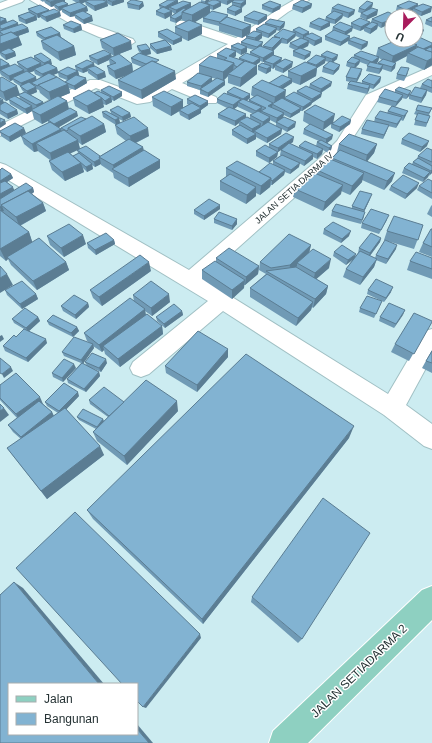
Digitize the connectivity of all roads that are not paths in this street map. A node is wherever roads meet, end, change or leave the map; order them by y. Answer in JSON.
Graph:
{"nodes":[{"id":1,"x":18,"y":0,"type":"edge"},
{"id":2,"x":36,"y":0,"type":"edge"},
{"id":3,"x":301,"y":0,"type":"edge"},
{"id":4,"x":0,"y":7,"type":"edge"},
{"id":5,"x":182,"y":24,"type":"edge"},
{"id":6,"x":129,"y":42,"type":"edge"},
{"id":7,"x":238,"y":43,"type":"junction"},
{"id":8,"x":432,"y":70,"type":"edge"},
{"id":9,"x":171,"y":84,"type":"junction"},
{"id":10,"x":212,"y":100,"type":"dead end"},
{"id":11,"x":0,"y":131,"type":"edge"},
{"id":12,"x":0,"y":168,"type":"edge"},
{"id":13,"x":190,"y":280,"type":"junction"},
{"id":14,"x":222,"y":300,"type":"junction"},
{"id":15,"x":432,"y":337,"type":"edge"},
{"id":16,"x":141,"y":368,"type":"dead end"},
{"id":17,"x":392,"y":408,"type":"junction"},
{"id":18,"x":432,"y":438,"type":"edge"},
{"id":19,"x":432,"y":600,"type":"edge"},
{"id":20,"x":285,"y":743,"type":"edge"}],
"edges":[{"from":1,"to":4,"type":"street"},
{"from":2,"to":6,"type":"street"},
{"from":3,"to":7,"type":"street"},
{"from":5,"to":7,"type":"street"},
{"from":7,"to":9,"type":"street"},
{"from":8,"to":13,"type":"street","name":"JALAN SETIA DARMA IV"},
{"from":9,"to":10,"type":"street"},
{"from":9,"to":11,"type":"street"},
{"from":12,"to":13,"type":"street"},
{"from":13,"to":14,"type":"street"},
{"from":14,"to":16,"type":"street"},
{"from":14,"to":17,"type":"street"},
{"from":15,"to":17,"type":"street"},
{"from":17,"to":18,"type":"street"},
{"from":19,"to":20,"type":"main road","name":"JALAN SETIADARMA 2"}]}
